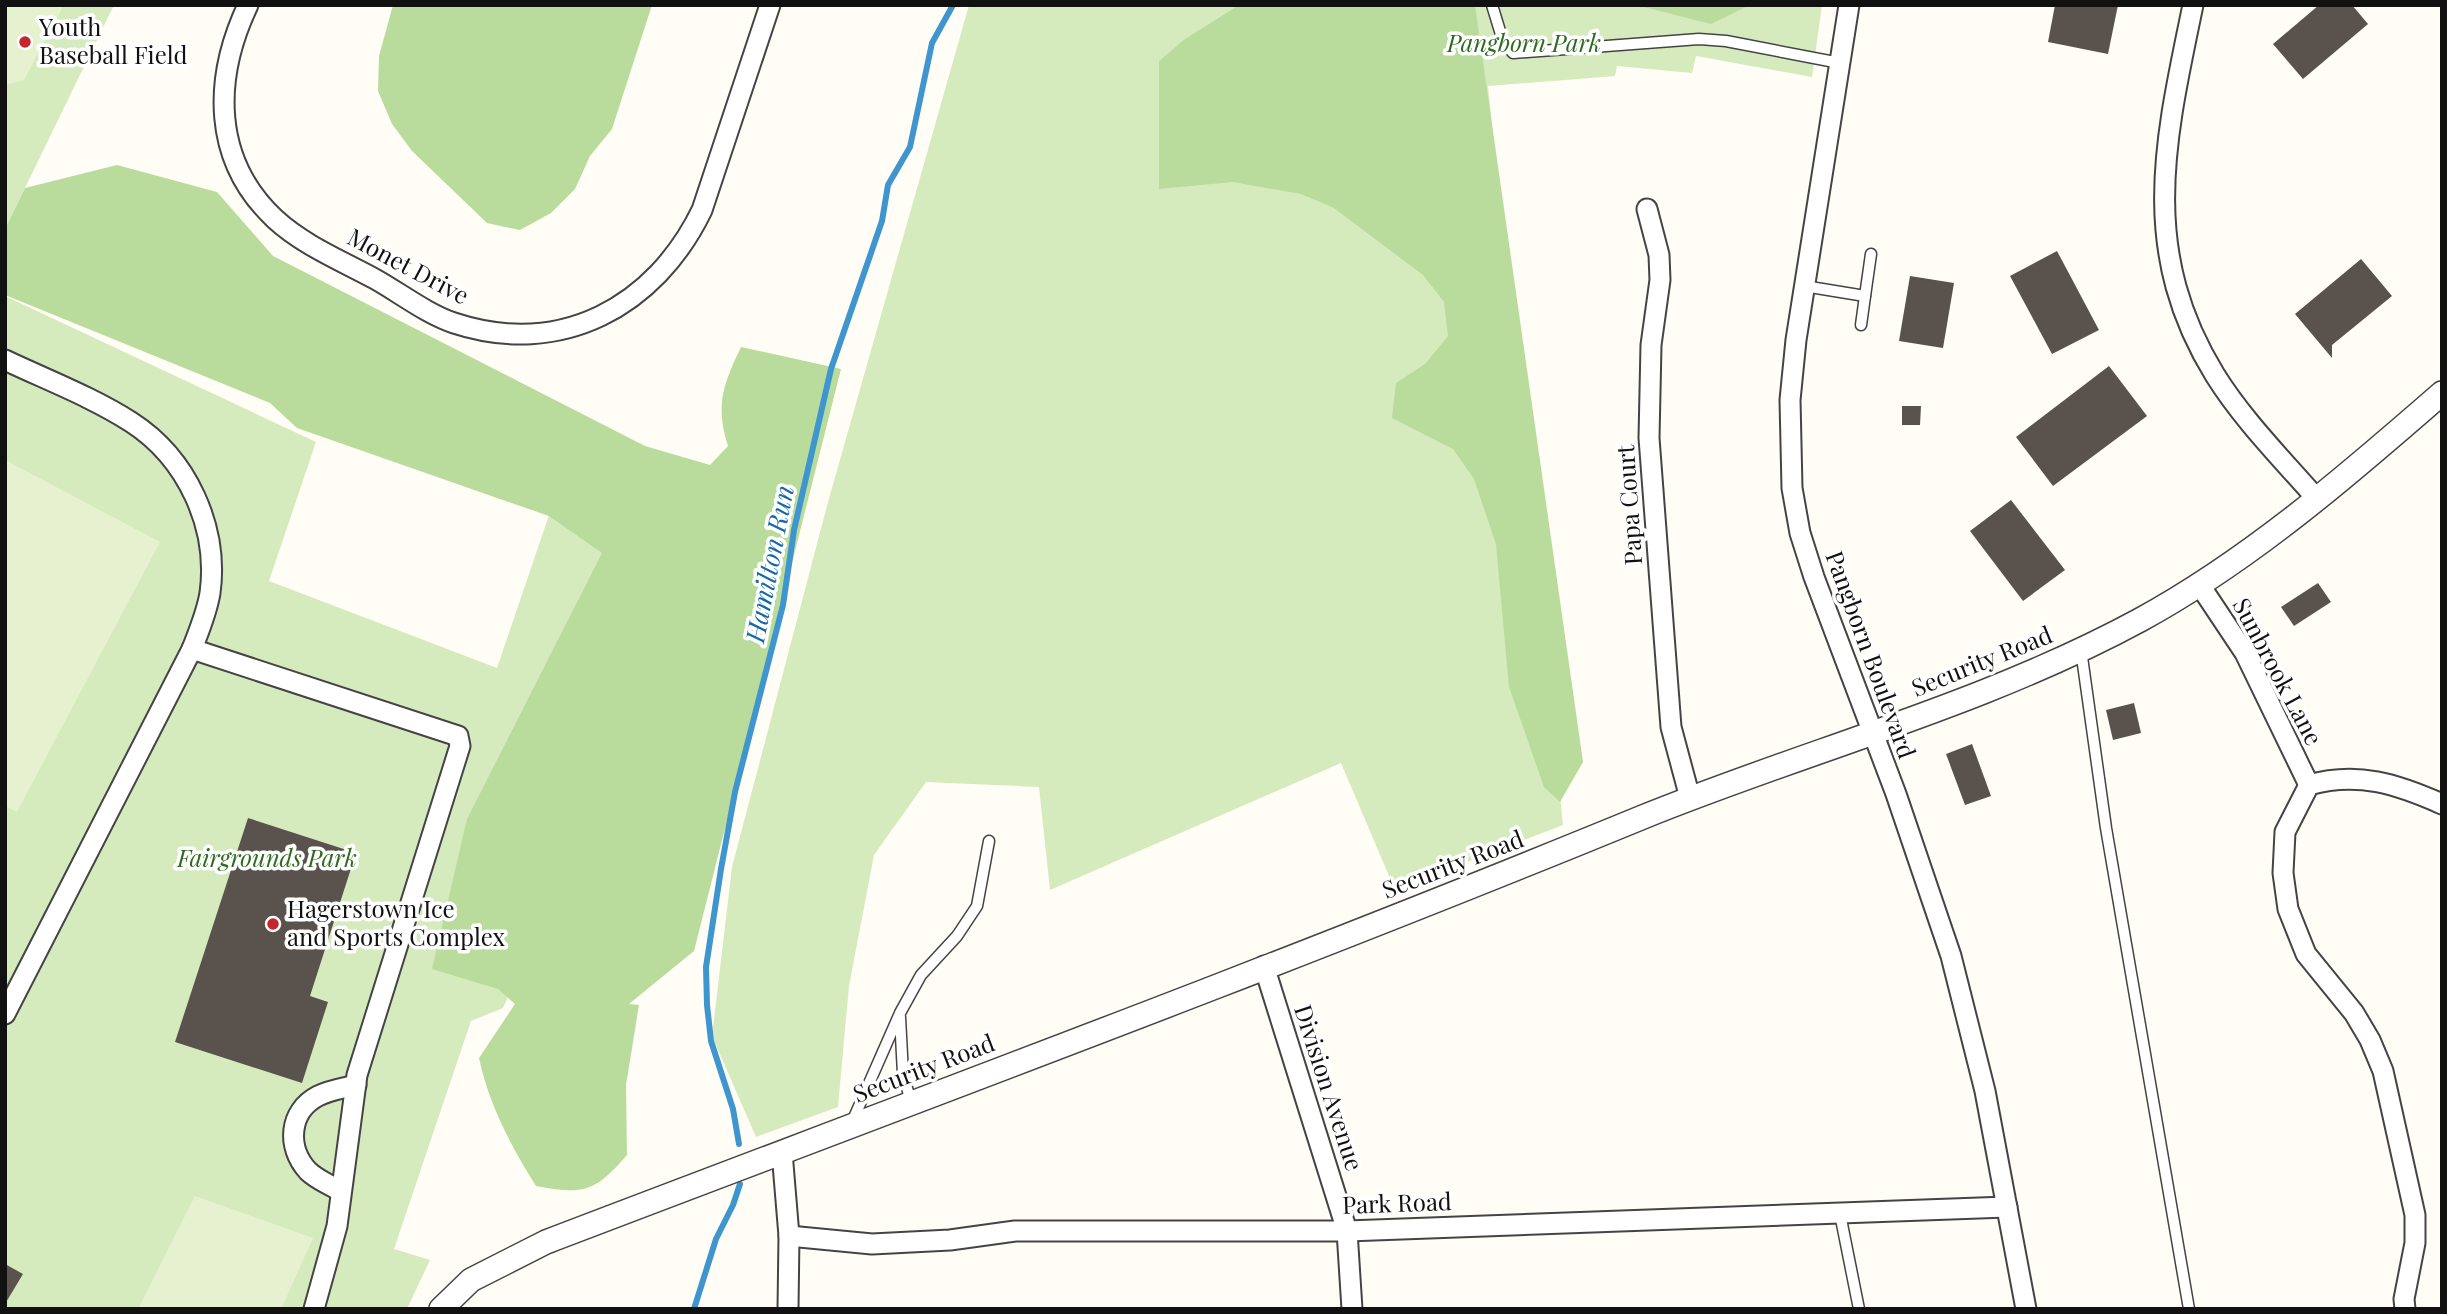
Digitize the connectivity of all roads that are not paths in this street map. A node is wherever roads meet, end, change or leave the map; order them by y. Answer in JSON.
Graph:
{"nodes":[{"id":1,"x":248,"y":5,"type":"edge"},
{"id":2,"x":770,"y":5,"type":"edge"},
{"id":3,"x":1492,"y":5,"type":"edge"},
{"id":4,"x":1849,"y":5,"type":"edge"},
{"id":5,"x":2193,"y":5,"type":"edge"},
{"id":6,"x":1840,"y":63,"type":"junction"},
{"id":7,"x":1647,"y":209,"type":"dead end"},
{"id":8,"x":1871,"y":254,"type":"dead end"},
{"id":9,"x":1804,"y":286,"type":"junction"},
{"id":10,"x":1865,"y":296,"type":"junction"},
{"id":11,"x":1861,"y":325,"type":"dead end"},
{"id":12,"x":5,"y":360,"type":"edge"},
{"id":13,"x":2442,"y":393,"type":"edge"},
{"id":14,"x":2316,"y":498,"type":"junction"},
{"id":15,"x":2199,"y":584,"type":"junction"},
{"id":16,"x":192,"y":649,"type":"junction"},
{"id":17,"x":2081,"y":649,"type":"junction"},
{"id":18,"x":1872,"y":733,"type":"junction"},
{"id":19,"x":2309,"y":785,"type":"junction"},
{"id":20,"x":1690,"y":798,"type":"junction"},
{"id":21,"x":2442,"y":804,"type":"edge"},
{"id":22,"x":989,"y":841,"type":"dead end"},
{"id":23,"x":1264,"y":966,"type":"junction"},
{"id":24,"x":900,"y":1013,"type":"junction"},
{"id":25,"x":5,"y":1014,"type":"edge"},
{"id":26,"x":356,"y":1085,"type":"junction"},
{"id":27,"x":911,"y":1102,"type":"junction"},
{"id":28,"x":850,"y":1126,"type":"junction"},
{"id":29,"x":782,"y":1152,"type":"junction"},
{"id":30,"x":340,"y":1191,"type":"junction"},
{"id":31,"x":2007,"y":1208,"type":"junction"},
{"id":32,"x":1840,"y":1214,"type":"junction"},
{"id":33,"x":1348,"y":1231,"type":"junction"},
{"id":34,"x":789,"y":1236,"type":"junction"},
{"id":35,"x":314,"y":1309,"type":"edge"},
{"id":36,"x":441,"y":1309,"type":"edge"},
{"id":37,"x":788,"y":1309,"type":"edge"},
{"id":38,"x":1352,"y":1309,"type":"edge"},
{"id":39,"x":1859,"y":1309,"type":"edge"},
{"id":40,"x":2026,"y":1309,"type":"edge"},
{"id":41,"x":2189,"y":1309,"type":"edge"},
{"id":42,"x":2405,"y":1309,"type":"edge"}],
"edges":[{"from":1,"to":2,"type":"street","name":"Monet Drive"},
{"from":3,"to":6,"type":"lane"},
{"from":4,"to":6,"type":"street","name":"Pangborn Boulevard"},
{"from":5,"to":14,"type":"street"},
{"from":6,"to":9,"type":"street","name":"Pangborn Boulevard"},
{"from":7,"to":20,"type":"street","name":"Papa Court"},
{"from":8,"to":10,"type":"lane"},
{"from":9,"to":10,"type":"lane"},
{"from":9,"to":18,"type":"street","name":"Pangborn Boulevard"},
{"from":10,"to":11,"type":"lane"},
{"from":12,"to":16,"type":"street"},
{"from":13,"to":14,"type":"street","name":"Security Road"},
{"from":14,"to":15,"type":"street","name":"Security Road"},
{"from":15,"to":17,"type":"street","name":"Security Road"},
{"from":15,"to":19,"type":"street","name":"Sunbrook Lane"},
{"from":16,"to":25,"type":"street"},
{"from":16,"to":26,"type":"street"},
{"from":17,"to":18,"type":"street","name":"Security Road"},
{"from":17,"to":41,"type":"lane"},
{"from":18,"to":20,"type":"street","name":"Security Road"},
{"from":18,"to":31,"type":"street","name":"Pangborn Boulevard"},
{"from":19,"to":21,"type":"street","name":"Sunbrook Lane"},
{"from":19,"to":42,"type":"street","name":"Sunbrook Lane"},
{"from":20,"to":23,"type":"street","name":"Security Road"},
{"from":22,"to":24,"type":"lane"},
{"from":23,"to":27,"type":"street","name":"Security Road"},
{"from":23,"to":33,"type":"street","name":"Division Avenue"},
{"from":24,"to":27,"type":"lane"},
{"from":24,"to":28,"type":"lane"},
{"from":26,"to":30,"type":"street"},
{"from":26,"to":30,"type":"street"},
{"from":27,"to":28,"type":"street","name":"Security Road"},
{"from":28,"to":29,"type":"street","name":"Security Road"},
{"from":29,"to":34,"type":"street"},
{"from":29,"to":36,"type":"street","name":"Security Road"},
{"from":30,"to":35,"type":"street"},
{"from":31,"to":32,"type":"street","name":"Park Road"},
{"from":31,"to":40,"type":"street","name":"Pangborn Boulevard"},
{"from":32,"to":33,"type":"street","name":"Park Road"},
{"from":32,"to":39,"type":"lane"},
{"from":33,"to":34,"type":"street","name":"Park Road"},
{"from":33,"to":38,"type":"street","name":"Division Avenue"},
{"from":34,"to":37,"type":"street"}]}
